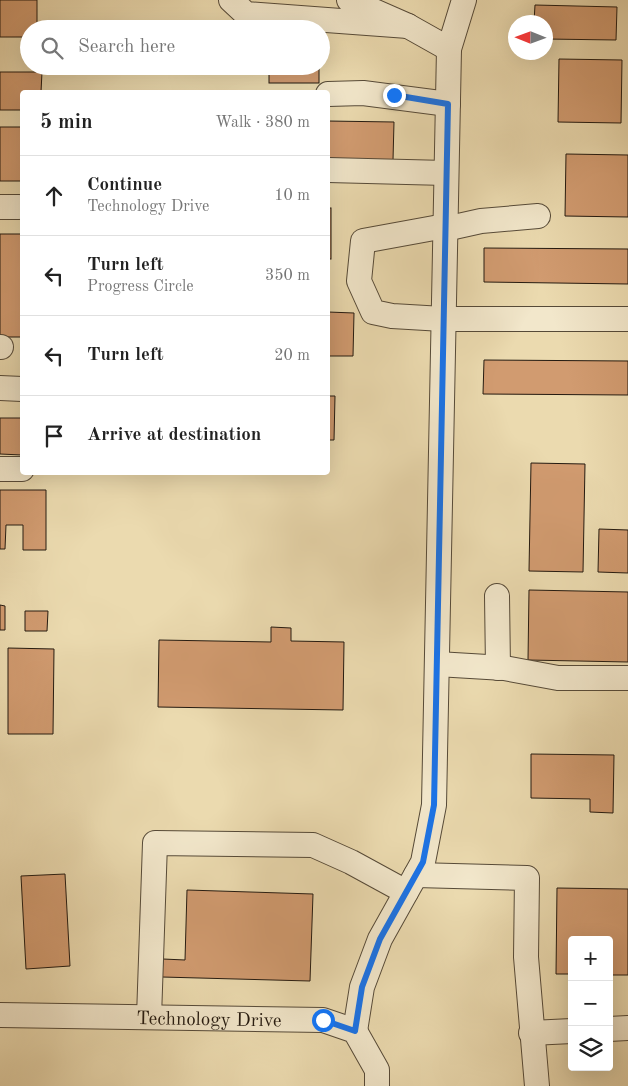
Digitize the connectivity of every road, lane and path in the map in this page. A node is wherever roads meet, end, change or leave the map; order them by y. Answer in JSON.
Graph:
{"nodes":[{"id":1,"x":231,"y":0,"type":"edge"},
{"id":2,"x":349,"y":0,"type":"edge"},
{"id":3,"x":464,"y":0,"type":"edge"},
{"id":4,"x":327,"y":20,"type":"edge"},
{"id":5,"x":330,"y":20,"type":"edge"},
{"id":6,"x":408,"y":26,"type":"junction"},
{"id":7,"x":449,"y":49,"type":"junction"},
{"id":8,"x":330,"y":94,"type":"edge"},
{"id":9,"x":448,"y":104,"type":"junction"},
{"id":10,"x":330,"y":170,"type":"edge"},
{"id":11,"x":446,"y":173,"type":"junction"},
{"id":12,"x":538,"y":216,"type":"dead end"},
{"id":13,"x":445,"y":228,"type":"junction"},
{"id":14,"x":444,"y":319,"type":"junction"},
{"id":15,"x":628,"y":319,"type":"edge"},
{"id":16,"x":0,"y":388,"type":"edge"},
{"id":17,"x":20,"y":389,"type":"edge"},
{"id":18,"x":0,"y":469,"type":"edge"},
{"id":19,"x":20,"y":469,"type":"edge"},
{"id":20,"x":497,"y":596,"type":"dead end"},
{"id":21,"x":437,"y":664,"type":"junction"},
{"id":22,"x":498,"y":668,"type":"junction"},
{"id":23,"x":628,"y":678,"type":"edge"},
{"id":24,"x":411,"y":884,"type":"junction"},
{"id":25,"x":0,"y":1015,"type":"edge"},
{"id":26,"x":149,"y":1017,"type":"junction"},
{"id":27,"x":628,"y":1028,"type":"edge"},
{"id":28,"x":613,"y":1029,"type":"edge"},
{"id":29,"x":355,"y":1031,"type":"junction"},
{"id":30,"x":568,"y":1031,"type":"edge"},
{"id":31,"x":531,"y":1033,"type":"junction"},
{"id":32,"x":377,"y":1086,"type":"edge"},
{"id":33,"x":537,"y":1086,"type":"edge"}],
"edges":[{"from":1,"to":4,"type":"street"},
{"from":2,"to":6,"type":"street"},
{"from":3,"to":7,"type":"street"},
{"from":5,"to":6,"type":"street"},
{"from":6,"to":7,"type":"street"},
{"from":7,"to":9,"type":"street"},
{"from":8,"to":9,"type":"street"},
{"from":9,"to":11,"type":"street"},
{"from":10,"to":11,"type":"street"},
{"from":11,"to":13,"type":"street"},
{"from":12,"to":13,"type":"street"},
{"from":13,"to":14,"type":"street"},
{"from":13,"to":14,"type":"street"},
{"from":14,"to":15,"type":"street"},
{"from":14,"to":21,"type":"street"},
{"from":16,"to":17,"type":"street"},
{"from":18,"to":19,"type":"street"},
{"from":20,"to":22,"type":"street"},
{"from":21,"to":22,"type":"street"},
{"from":21,"to":24,"type":"street"},
{"from":22,"to":23,"type":"street"},
{"from":24,"to":26,"type":"street"},
{"from":24,"to":29,"type":"street"},
{"from":24,"to":31,"type":"street"},
{"from":25,"to":26,"type":"street","name":"Technology Drive"},
{"from":26,"to":29,"type":"street","name":"Technology Drive"},
{"from":27,"to":28,"type":"street"},
{"from":29,"to":32,"type":"street"},
{"from":30,"to":31,"type":"street"},
{"from":31,"to":33,"type":"street"}]}
